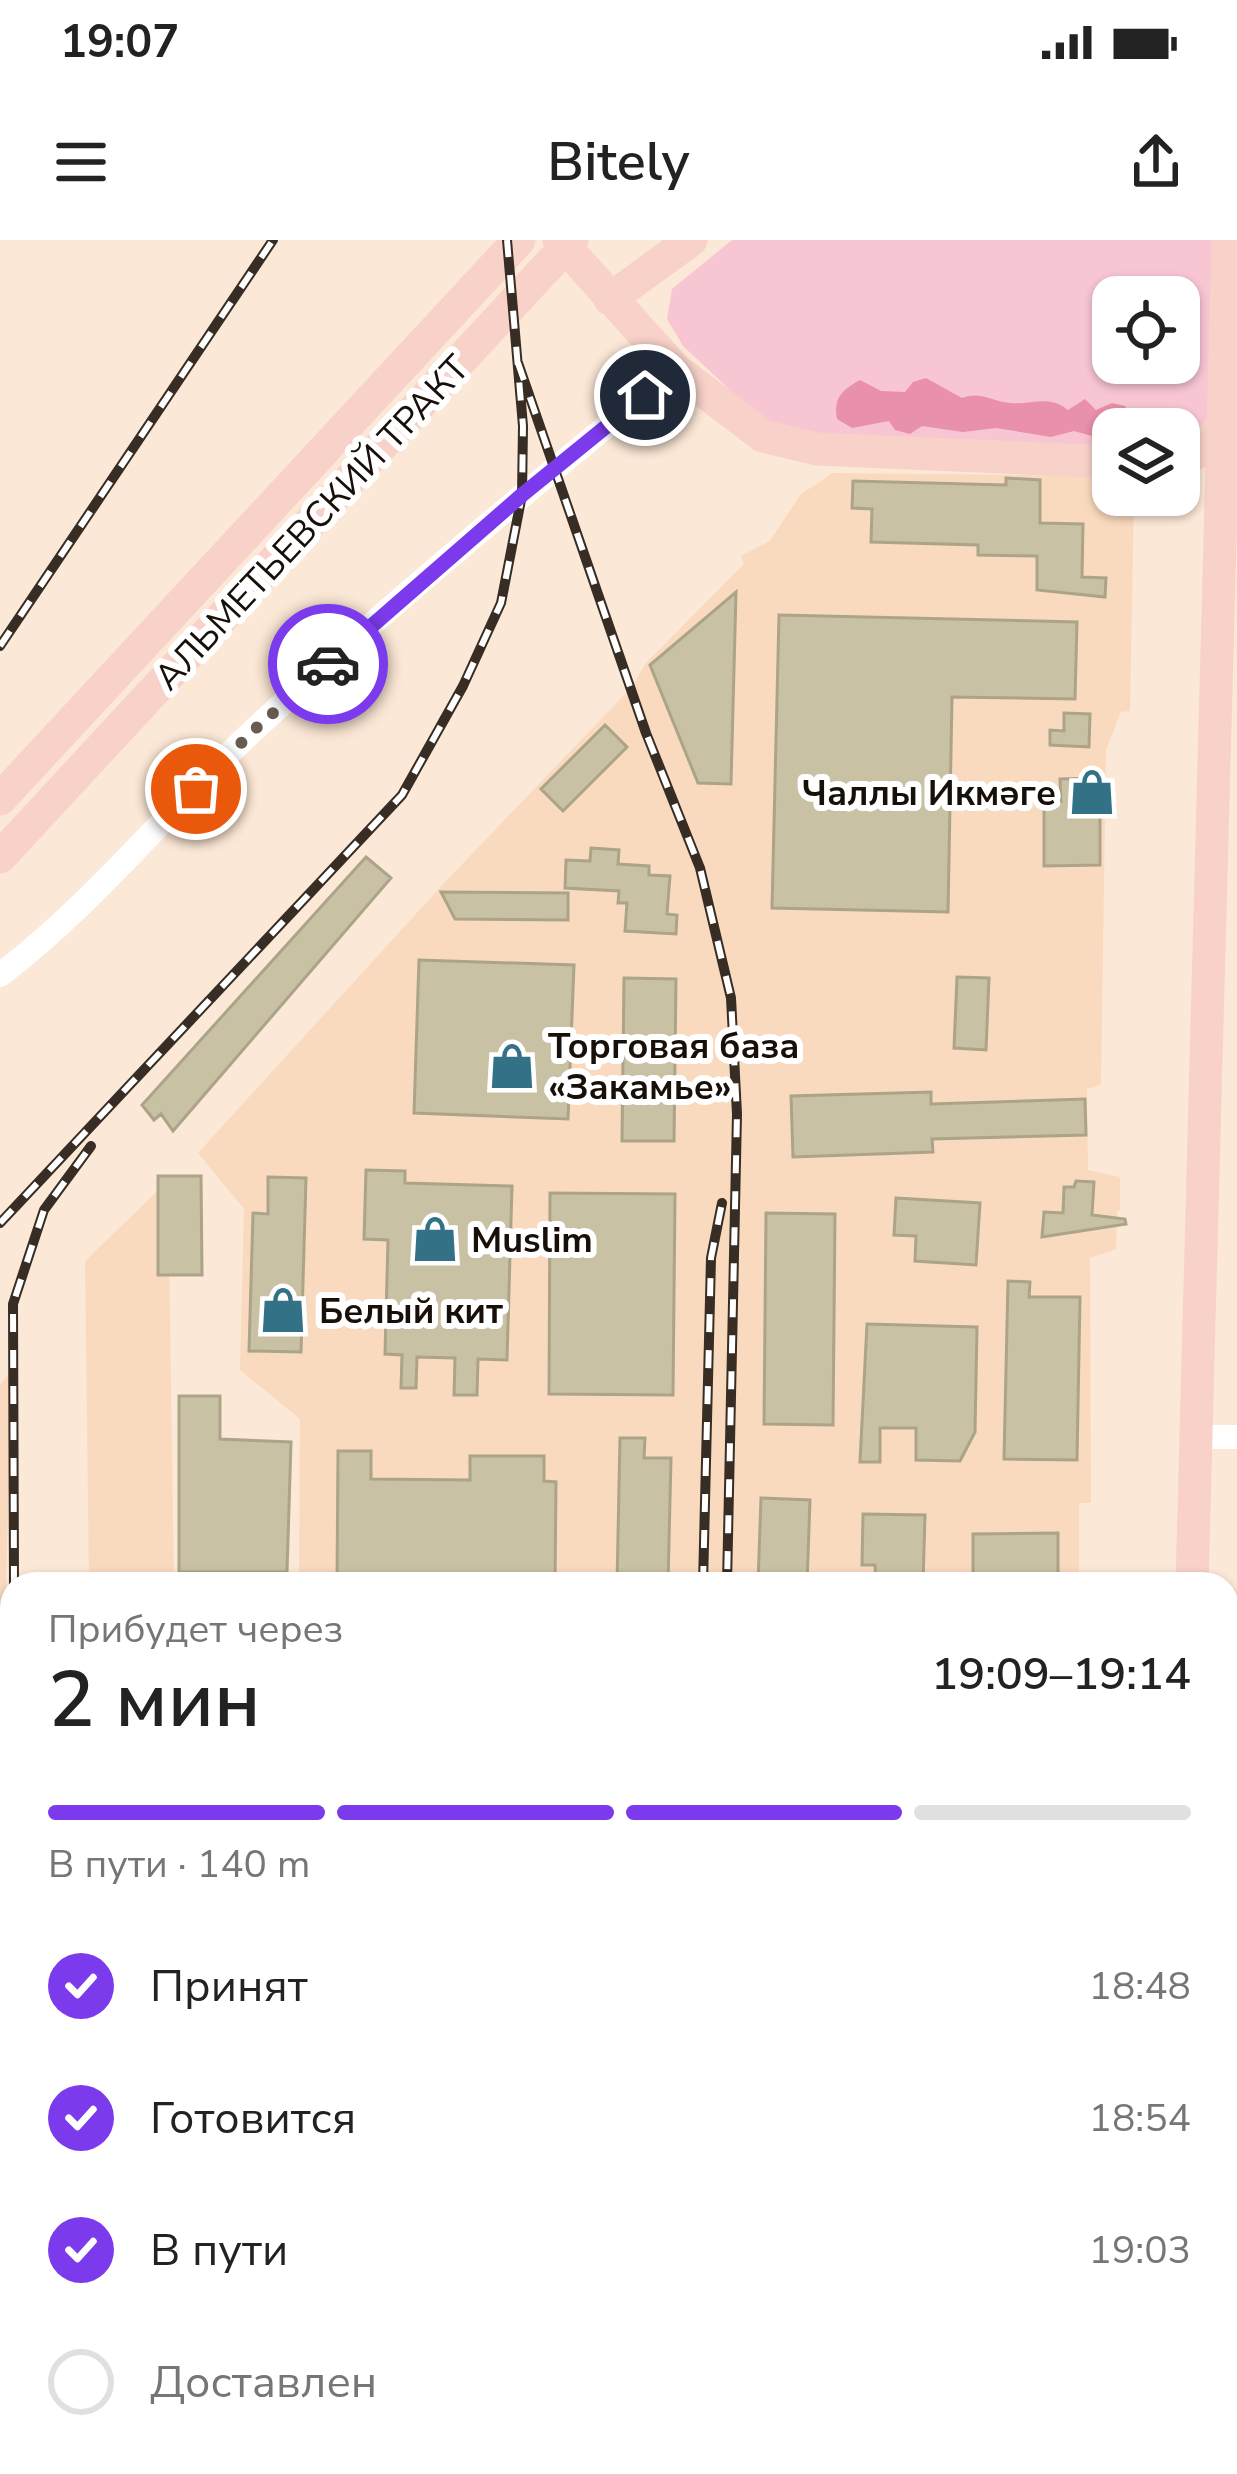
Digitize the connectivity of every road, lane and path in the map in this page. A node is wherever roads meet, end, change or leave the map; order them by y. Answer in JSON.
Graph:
{"nodes":[{"id":1,"x":519,"y":240,"type":"edge"},
{"id":2,"x":559,"y":240,"type":"edge"},
{"id":3,"x":572,"y":240,"type":"edge"},
{"id":4,"x":691,"y":240,"type":"edge"},
{"id":5,"x":1231,"y":250,"type":"edge"},
{"id":6,"x":610,"y":298,"type":"junction"},
{"id":7,"x":676,"y":370,"type":"junction"},
{"id":8,"x":1222,"y":425,"type":"junction"},
{"id":9,"x":1200,"y":452,"type":"edge"},
{"id":10,"x":1092,"y":461,"type":"edge"},
{"id":11,"x":1200,"y":467,"type":"edge"},
{"id":12,"x":1232,"y":469,"type":"edge"},
{"id":13,"x":1200,"y":484,"type":"edge"},
{"id":14,"x":1220,"y":506,"type":"junction"},
{"id":15,"x":0,"y":799,"type":"edge"},
{"id":16,"x":0,"y":856,"type":"edge"},
{"id":17,"x":0,"y":975,"type":"edge"},
{"id":18,"x":1196,"y":1437,"type":"junction"},
{"id":19,"x":1237,"y":1437,"type":"edge"},
{"id":20,"x":1192,"y":1572,"type":"edge"}],
"edges":[{"from":1,"to":15,"type":"main road","name":"АЛЬМЕТЬЕВСКИЙ ТРАКТ"},
{"from":2,"to":6,"type":"main road"},
{"from":3,"to":16,"type":"main road","name":"АЛЬМЕТЬЕВСКИЙ ТРАКТ"},
{"from":4,"to":6,"type":"main road"},
{"from":5,"to":8,"type":"main road"},
{"from":6,"to":7,"type":"main road"},
{"from":7,"to":10,"type":"main road"},
{"from":7,"to":17,"type":"street"},
{"from":8,"to":9,"type":"main road"},
{"from":8,"to":12,"type":"main road"},
{"from":11,"to":12,"type":"street"},
{"from":12,"to":14,"type":"main road"},
{"from":13,"to":14,"type":"main road"},
{"from":14,"to":18,"type":"main road"},
{"from":18,"to":19,"type":"street"},
{"from":18,"to":20,"type":"main road"}]}
